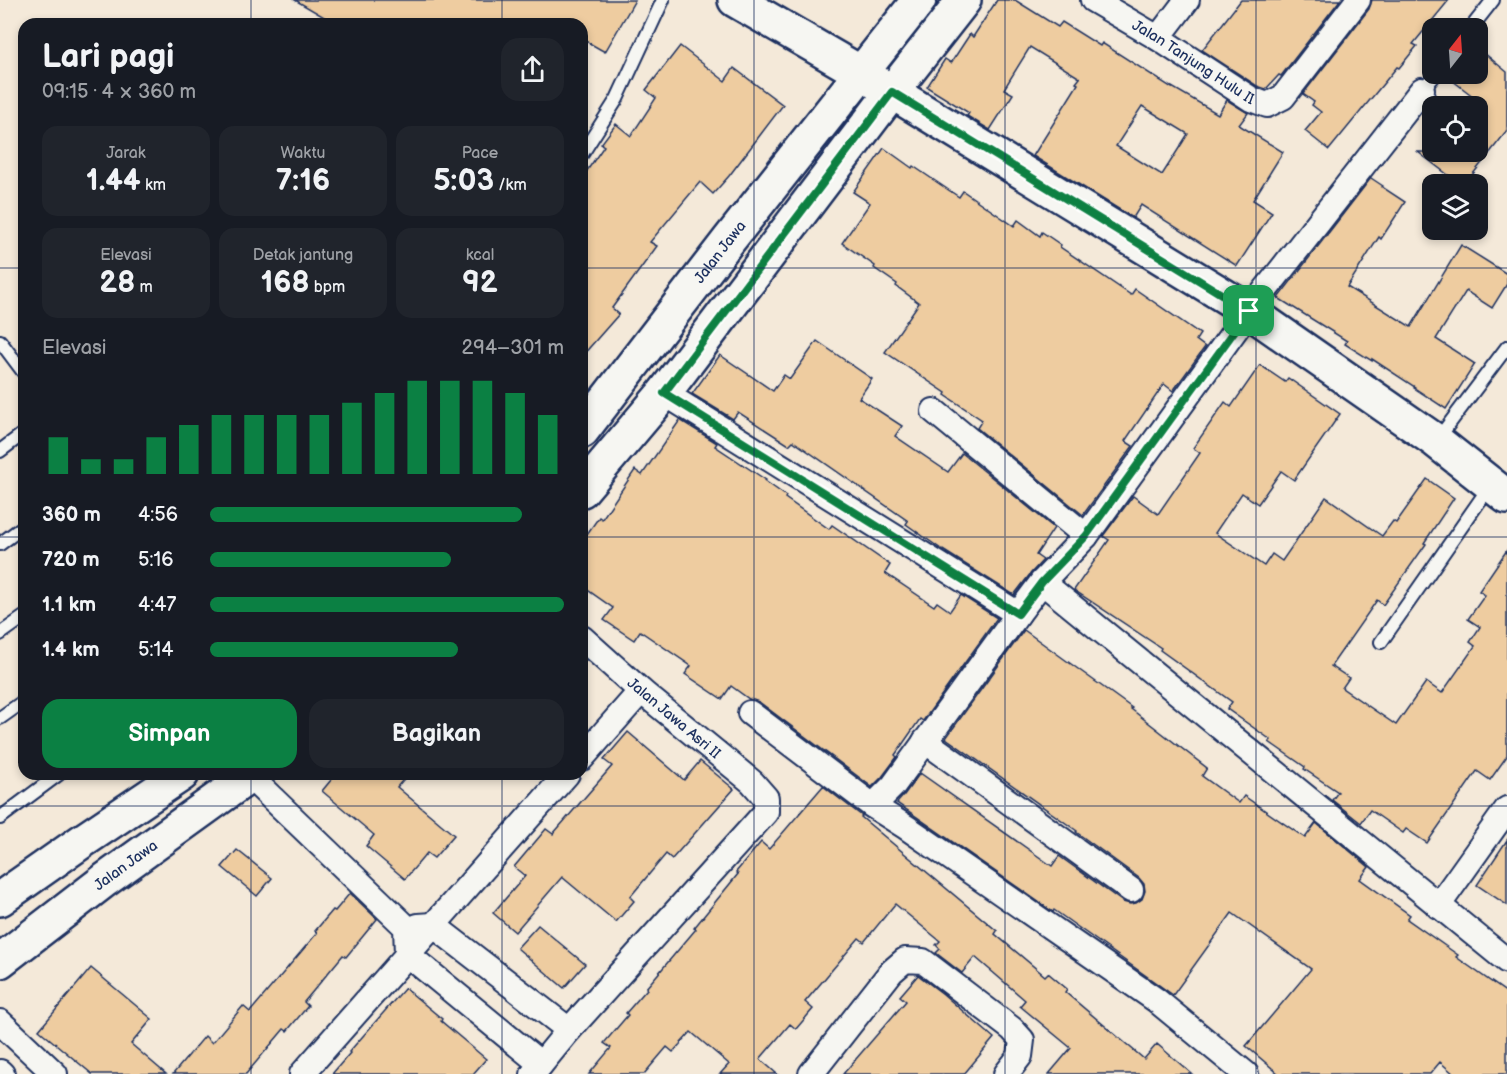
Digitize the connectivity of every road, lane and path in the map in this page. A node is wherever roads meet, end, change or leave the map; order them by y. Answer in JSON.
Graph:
{"nodes":[{"id":1,"x":663,"y":0,"type":"edge"},
{"id":2,"x":919,"y":0,"type":"edge"},
{"id":3,"x":964,"y":0,"type":"edge"},
{"id":4,"x":1093,"y":0,"type":"edge"},
{"id":5,"x":1187,"y":0,"type":"edge"},
{"id":6,"x":1358,"y":0,"type":"edge"},
{"id":7,"x":1493,"y":0,"type":"edge"},
{"id":8,"x":742,"y":2,"type":"edge"},
{"id":9,"x":1479,"y":18,"type":"edge"},
{"id":10,"x":1158,"y":38,"type":"junction"},
{"id":11,"x":861,"y":73,"type":"junction"},
{"id":12,"x":1427,"y":84,"type":"edge"},
{"id":13,"x":892,"y":92,"type":"junction"},
{"id":14,"x":588,"y":145,"type":"edge"},
{"id":15,"x":1249,"y":311,"type":"junction"},
{"id":16,"x":1507,"y":347,"type":"edge"},
{"id":17,"x":2,"y":350,"type":"edge"},
{"id":18,"x":18,"y":367,"type":"edge"},
{"id":19,"x":664,"y":393,"type":"junction"},
{"id":20,"x":934,"y":411,"type":"dead end"},
{"id":21,"x":588,"y":423,"type":"edge"},
{"id":22,"x":18,"y":438,"type":"edge"},
{"id":23,"x":1436,"y":441,"type":"junction"},
{"id":24,"x":0,"y":451,"type":"edge"},
{"id":25,"x":588,"y":483,"type":"edge"},
{"id":26,"x":1499,"y":491,"type":"edge"},
{"id":27,"x":18,"y":530,"type":"edge"},
{"id":28,"x":1086,"y":536,"type":"junction"},
{"id":29,"x":0,"y":544,"type":"edge"},
{"id":30,"x":1042,"y":582,"type":"junction"},
{"id":31,"x":1018,"y":614,"type":"junction"},
{"id":32,"x":18,"y":621,"type":"edge"},
{"id":33,"x":0,"y":634,"type":"edge"},
{"id":34,"x":1381,"y":642,"type":"dead end"},
{"id":35,"x":588,"y":643,"type":"edge"},
{"id":36,"x":641,"y":691,"type":"junction"},
{"id":37,"x":18,"y":705,"type":"edge"},
{"id":38,"x":750,"y":713,"type":"dead end"},
{"id":39,"x":0,"y":718,"type":"edge"},
{"id":40,"x":924,"y":741,"type":"junction"},
{"id":41,"x":588,"y":751,"type":"edge"},
{"id":42,"x":51,"y":780,"type":"edge"},
{"id":43,"x":173,"y":780,"type":"edge"},
{"id":44,"x":243,"y":780,"type":"edge"},
{"id":45,"x":255,"y":780,"type":"edge"},
{"id":46,"x":562,"y":780,"type":"edge"},
{"id":47,"x":873,"y":806,"type":"junction"},
{"id":48,"x":1507,"y":809,"type":"edge"},
{"id":49,"x":0,"y":818,"type":"edge"},
{"id":50,"x":1131,"y":890,"type":"dead end"},
{"id":51,"x":0,"y":899,"type":"edge"},
{"id":52,"x":1438,"y":906,"type":"junction"},
{"id":53,"x":433,"y":925,"type":"junction"},
{"id":54,"x":406,"y":927,"type":"junction"},
{"id":55,"x":407,"y":954,"type":"junction"},
{"id":56,"x":0,"y":961,"type":"edge"},
{"id":57,"x":1507,"y":961,"type":"edge"},
{"id":58,"x":0,"y":1022,"type":"edge"},
{"id":59,"x":569,"y":1030,"type":"junction"},
{"id":60,"x":537,"y":1069,"type":"edge"},
{"id":61,"x":55,"y":1074,"type":"edge"},
{"id":62,"x":302,"y":1074,"type":"edge"},
{"id":63,"x":810,"y":1074,"type":"edge"},
{"id":64,"x":1006,"y":1074,"type":"edge"},
{"id":65,"x":1246,"y":1074,"type":"edge"}],
"edges":[{"from":1,"to":14,"type":"lane"},
{"from":2,"to":11,"type":"main road","name":"Jalan Jawa"},
{"from":3,"to":13,"type":"main road"},
{"from":4,"to":10,"type":"street","name":"Jalan Tanjung Hulu II"},
{"from":5,"to":10,"type":"street"},
{"from":6,"to":10,"type":"street","name":"Jalan Tanjung Hulu II"},
{"from":7,"to":9,"type":"lane"},
{"from":8,"to":11,"type":"main road"},
{"from":11,"to":13,"type":"main road"},
{"from":11,"to":21,"type":"main road","name":"Jalan Jawa"},
{"from":12,"to":15,"type":"street"},
{"from":13,"to":15,"type":"main road"},
{"from":13,"to":19,"type":"main road"},
{"from":15,"to":23,"type":"main road"},
{"from":15,"to":28,"type":"street"},
{"from":16,"to":23,"type":"lane"},
{"from":17,"to":18,"type":"lane"},
{"from":19,"to":25,"type":"main road"},
{"from":19,"to":31,"type":"street"},
{"from":20,"to":28,"type":"street"},
{"from":22,"to":24,"type":"lane"},
{"from":23,"to":26,"type":"main road"},
{"from":26,"to":34,"type":"lane"},
{"from":27,"to":29,"type":"lane"},
{"from":28,"to":30,"type":"street"},
{"from":30,"to":31,"type":"street"},
{"from":30,"to":52,"type":"street"},
{"from":31,"to":40,"type":"street"},
{"from":32,"to":33,"type":"lane"},
{"from":35,"to":36,"type":"street","name":"Jalan Jawa Asri II"},
{"from":36,"to":41,"type":"street"},
{"from":36,"to":59,"type":"street","name":"Jalan Jawa Asri II"},
{"from":37,"to":39,"type":"lane"},
{"from":38,"to":47,"type":"street"},
{"from":40,"to":47,"type":"street"},
{"from":40,"to":50,"type":"street"},
{"from":42,"to":49,"type":"lane"},
{"from":43,"to":51,"type":"main road"},
{"from":44,"to":56,"type":"main road","name":"Jalan Jawa"},
{"from":45,"to":54,"type":"street"},
{"from":46,"to":53,"type":"street"},
{"from":47,"to":65,"type":"street"},
{"from":48,"to":52,"type":"street"},
{"from":52,"to":57,"type":"street"},
{"from":53,"to":54,"type":"street"},
{"from":53,"to":55,"type":"street"},
{"from":53,"to":59,"type":"street"},
{"from":54,"to":55,"type":"street"},
{"from":55,"to":60,"type":"street"},
{"from":55,"to":62,"type":"street"},
{"from":58,"to":61,"type":"street"},
{"from":59,"to":60,"type":"street"},
{"from":63,"to":64,"type":"street"}]}
